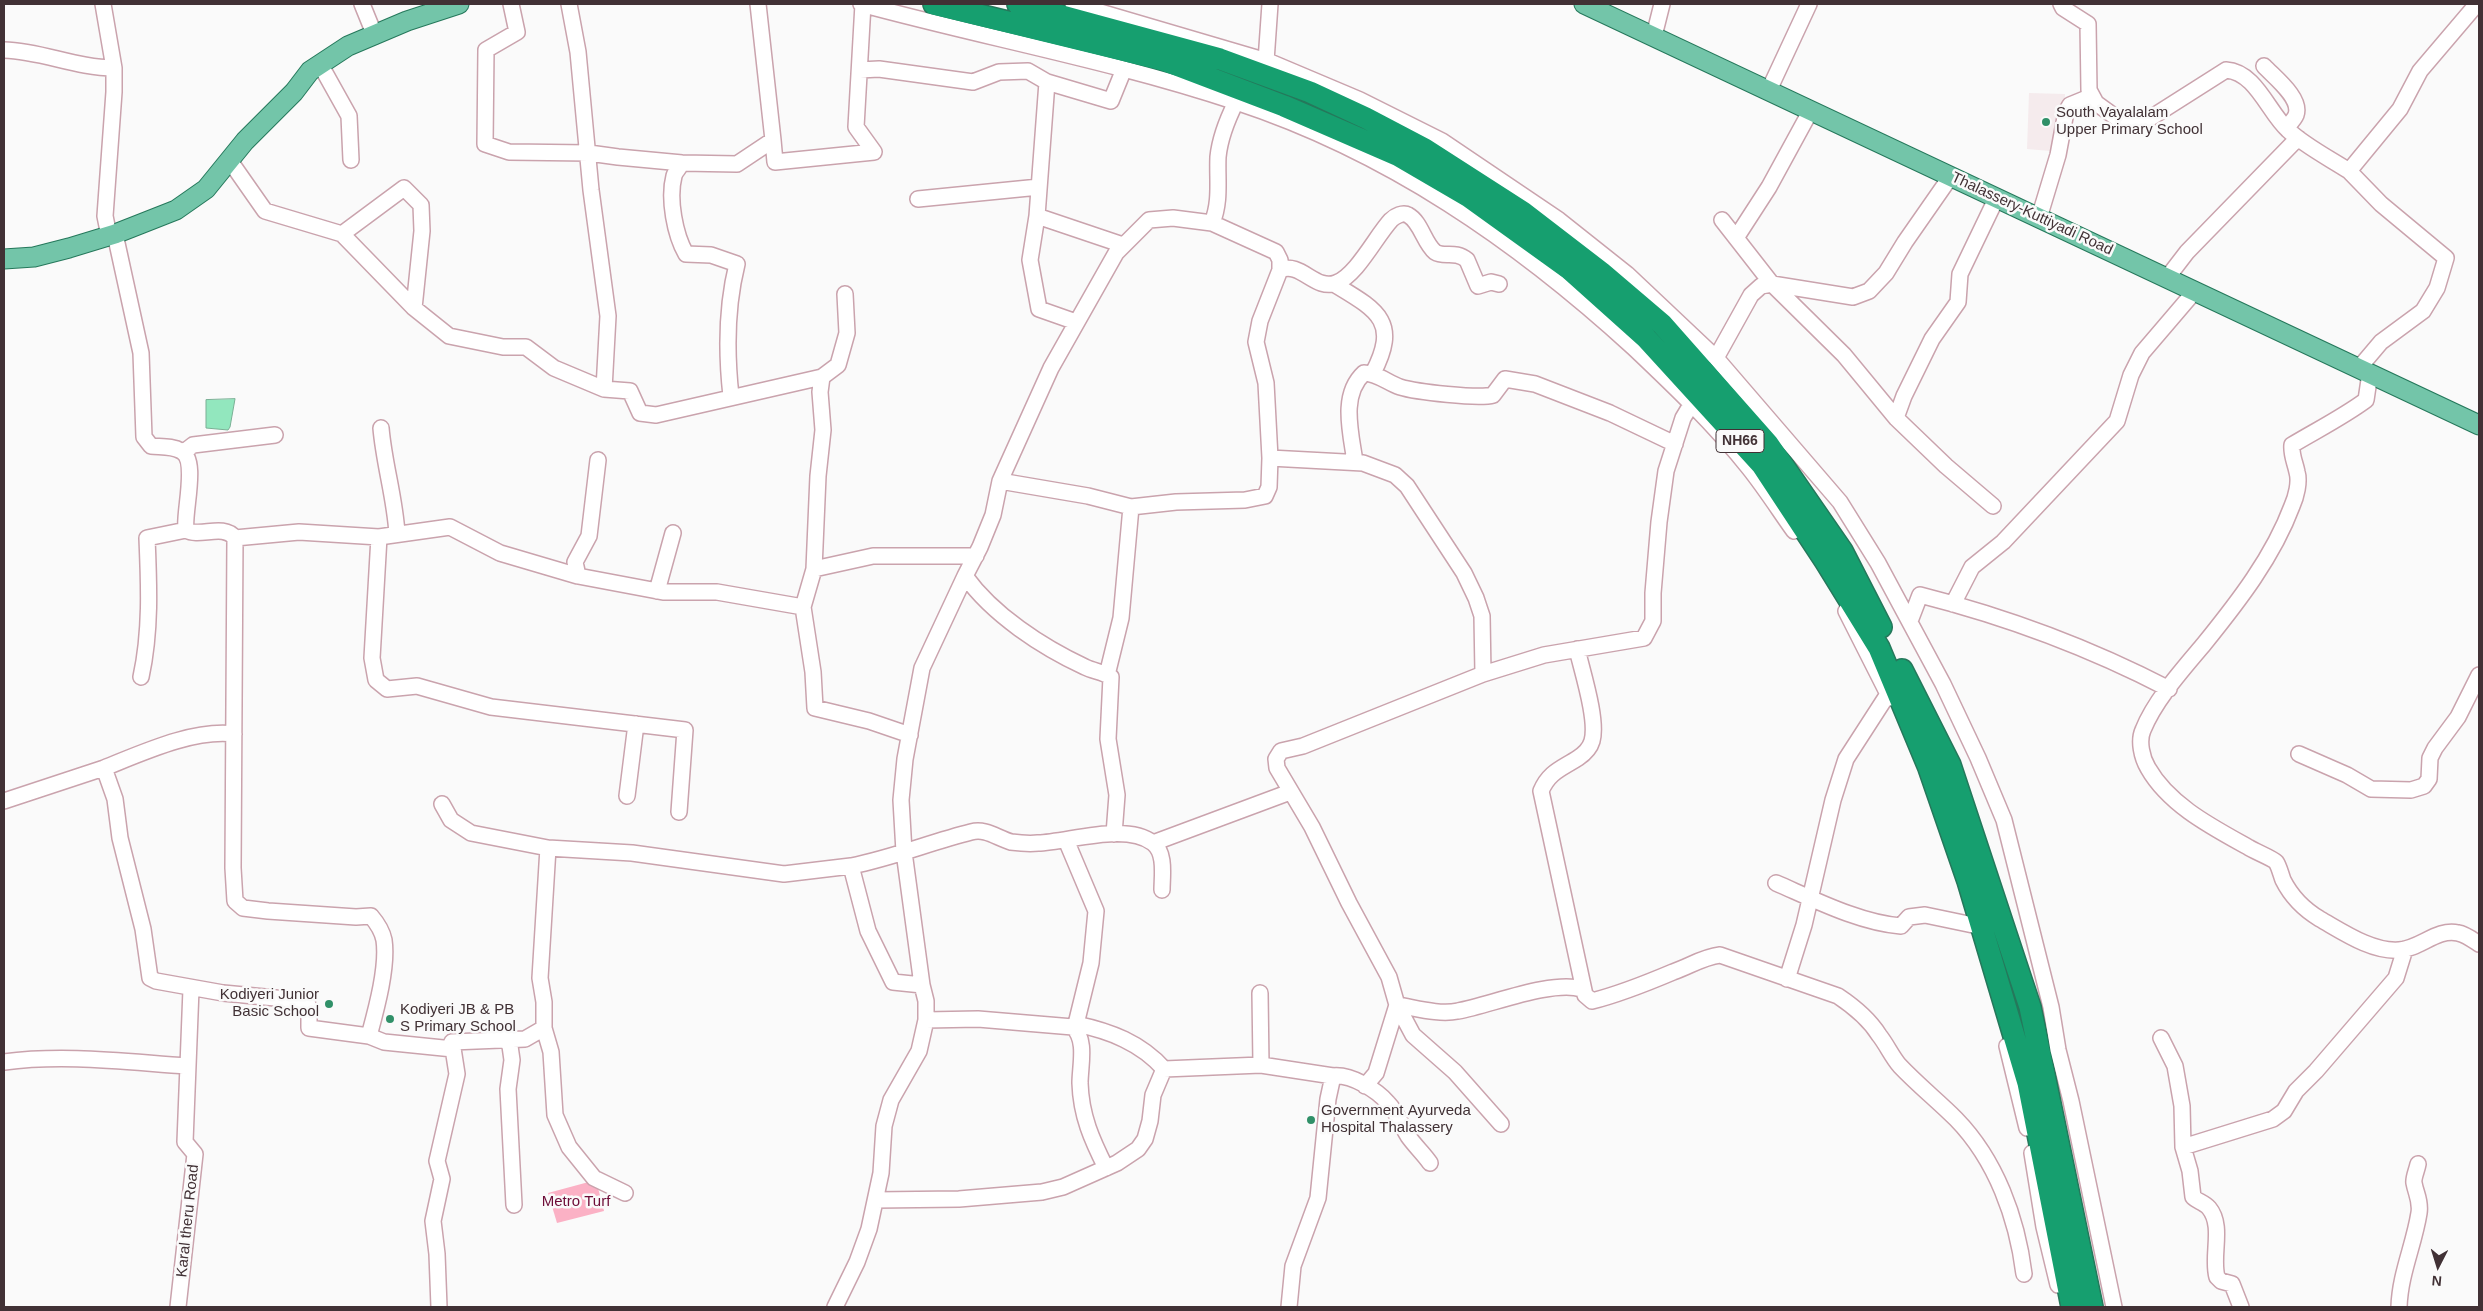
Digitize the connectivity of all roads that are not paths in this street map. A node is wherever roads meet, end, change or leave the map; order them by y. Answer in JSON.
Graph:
{"nodes":[{"id":1,"x":103,"y":4,"type":"edge"},
{"id":2,"x":362,"y":4,"type":"edge"},
{"id":3,"x":459,"y":4,"type":"edge"},
{"id":4,"x":511,"y":4,"type":"edge"},
{"id":5,"x":569,"y":4,"type":"edge"},
{"id":6,"x":758,"y":4,"type":"edge"},
{"id":7,"x":862,"y":4,"type":"edge"},
{"id":8,"x":934,"y":4,"type":"edge"},
{"id":9,"x":1018,"y":4,"type":"edge"},
{"id":10,"x":1072,"y":4,"type":"edge"},
{"id":11,"x":1270,"y":4,"type":"edge"},
{"id":12,"x":1584,"y":4,"type":"edge"},
{"id":13,"x":1662,"y":4,"type":"edge"},
{"id":14,"x":1809,"y":4,"type":"edge"},
{"id":15,"x":2061,"y":4,"type":"edge"},
{"id":16,"x":2477,"y":4,"type":"edge"},
{"id":17,"x":375,"y":36,"type":"junction"},
{"id":18,"x":1654,"y":36,"type":"junction"},
{"id":19,"x":4,"y":50,"type":"edge"},
{"id":20,"x":1266,"y":61,"type":"junction"},
{"id":21,"x":320,"y":64,"type":"junction"},
{"id":22,"x":2264,"y":66,"type":"dead end"},
{"id":23,"x":114,"y":68,"type":"junction"},
{"id":24,"x":1124,"y":69,"type":"junction"},
{"id":25,"x":860,"y":70,"type":"junction"},
{"id":26,"x":1047,"y":82,"type":"junction"},
{"id":27,"x":1769,"y":90,"type":"junction"},
{"id":28,"x":2092,"y":96,"type":"junction"},
{"id":29,"x":1236,"y":102,"type":"junction"},
{"id":30,"x":1811,"y":110,"type":"junction"},
{"id":31,"x":2286,"y":128,"type":"junction"},
{"id":32,"x":2298,"y":138,"type":"junction"},
{"id":33,"x":773,"y":140,"type":"junction"},
{"id":34,"x":589,"y":152,"type":"junction"},
{"id":35,"x":351,"y":160,"type":"dead end"},
{"id":36,"x":230,"y":161,"type":"junction"},
{"id":37,"x":682,"y":163,"type":"junction"},
{"id":38,"x":2349,"y":171,"type":"junction"},
{"id":39,"x":1951,"y":176,"type":"junction"},
{"id":40,"x":1039,"y":187,"type":"junction"},
{"id":41,"x":1996,"y":198,"type":"junction"},
{"id":42,"x":918,"y":199,"type":"dead end"},
{"id":43,"x":1037,"y":216,"type":"junction"},
{"id":44,"x":2039,"y":218,"type":"junction"},
{"id":45,"x":1722,"y":220,"type":"dead end"},
{"id":46,"x":1212,"y":223,"type":"junction"},
{"id":47,"x":342,"y":234,"type":"junction"},
{"id":48,"x":112,"y":235,"type":"junction"},
{"id":49,"x":1736,"y":238,"type":"junction"},
{"id":50,"x":1123,"y":245,"type":"junction"},
{"id":51,"x":4,"y":259,"type":"edge"},
{"id":52,"x":1280,"y":270,"type":"junction"},
{"id":53,"x":2167,"y":278,"type":"junction"},
{"id":54,"x":1334,"y":284,"type":"junction"},
{"id":55,"x":1499,"y":284,"type":"dead end"},
{"id":56,"x":1772,"y":284,"type":"junction"},
{"id":57,"x":2195,"y":291,"type":"junction"},
{"id":58,"x":846,"y":294,"type":"dead end"},
{"id":59,"x":414,"y":308,"type":"junction"},
{"id":60,"x":1076,"y":322,"type":"junction"},
{"id":61,"x":1716,"y":358,"type":"junction"},
{"id":62,"x":2365,"y":371,"type":"junction"},
{"id":63,"x":1373,"y":373,"type":"junction"},
{"id":64,"x":822,"y":377,"type":"junction"},
{"id":65,"x":604,"y":389,"type":"junction"},
{"id":66,"x":731,"y":396,"type":"junction"},
{"id":67,"x":1692,"y":403,"type":"junction"},
{"id":68,"x":1896,"y":418,"type":"junction"},
{"id":69,"x":2479,"y":425,"type":"edge"},
{"id":70,"x":381,"y":428,"type":"dead end"},
{"id":71,"x":275,"y":435,"type":"dead end"},
{"id":72,"x":1675,"y":444,"type":"junction"},
{"id":73,"x":184,"y":452,"type":"junction"},
{"id":74,"x":1270,"y":458,"type":"junction"},
{"id":75,"x":598,"y":460,"type":"dead end"},
{"id":76,"x":1355,"y":462,"type":"junction"},
{"id":77,"x":1000,"y":481,"type":"junction"},
{"id":78,"x":1992,"y":506,"type":"dead end"},
{"id":79,"x":1131,"y":507,"type":"junction"},
{"id":80,"x":186,"y":530,"type":"junction"},
{"id":81,"x":673,"y":533,"type":"dead end"},
{"id":82,"x":397,"y":534,"type":"junction"},
{"id":83,"x":379,"y":537,"type":"junction"},
{"id":84,"x":235,"y":538,"type":"junction"},
{"id":85,"x":976,"y":556,"type":"junction"},
{"id":86,"x":814,"y":569,"type":"junction"},
{"id":87,"x":578,"y":576,"type":"junction"},
{"id":88,"x":965,"y":576,"type":"junction"},
{"id":89,"x":657,"y":591,"type":"junction"},
{"id":90,"x":1953,"y":604,"type":"junction"},
{"id":91,"x":803,"y":607,"type":"junction"},
{"id":92,"x":1910,"y":621,"type":"junction"},
{"id":93,"x":1577,"y":649,"type":"junction"},
{"id":94,"x":1483,"y":674,"type":"junction"},
{"id":95,"x":1107,"y":675,"type":"junction"},
{"id":96,"x":2479,"y":675,"type":"edge"},
{"id":97,"x":141,"y":677,"type":"dead end"},
{"id":98,"x":2169,"y":688,"type":"junction"},
{"id":99,"x":1888,"y":694,"type":"junction"},
{"id":100,"x":636,"y":724,"type":"junction"},
{"id":101,"x":234,"y":734,"type":"junction"},
{"id":102,"x":910,"y":735,"type":"junction"},
{"id":103,"x":2298,"y":754,"type":"dead end"},
{"id":104,"x":104,"y":768,"type":"junction"},
{"id":105,"x":1290,"y":792,"type":"junction"},
{"id":106,"x":627,"y":796,"type":"dead end"},
{"id":107,"x":4,"y":800,"type":"edge"},
{"id":108,"x":442,"y":804,"type":"dead end"},
{"id":109,"x":679,"y":812,"type":"dead end"},
{"id":110,"x":1114,"y":834,"type":"junction"},
{"id":111,"x":1066,"y":840,"type":"junction"},
{"id":112,"x":1153,"y":843,"type":"junction"},
{"id":113,"x":548,"y":848,"type":"junction"},
{"id":114,"x":904,"y":852,"type":"junction"},
{"id":115,"x":851,"y":866,"type":"junction"},
{"id":116,"x":1776,"y":883,"type":"dead end"},
{"id":117,"x":1162,"y":890,"type":"dead end"},
{"id":118,"x":1811,"y":899,"type":"junction"},
{"id":119,"x":1974,"y":925,"type":"junction"},
{"id":120,"x":2479,"y":944,"type":"edge"},
{"id":121,"x":2405,"y":949,"type":"junction"},
{"id":122,"x":1787,"y":979,"type":"junction"},
{"id":123,"x":922,"y":985,"type":"junction"},
{"id":124,"x":191,"y":989,"type":"junction"},
{"id":125,"x":1582,"y":989,"type":"junction"},
{"id":126,"x":1260,"y":993,"type":"dead end"},
{"id":127,"x":1397,"y":1005,"type":"junction"},
{"id":128,"x":926,"y":1020,"type":"junction"},
{"id":129,"x":1074,"y":1026,"type":"junction"},
{"id":130,"x":544,"y":1028,"type":"junction"},
{"id":131,"x":369,"y":1036,"type":"junction"},
{"id":132,"x":504,"y":1038,"type":"junction"},
{"id":133,"x":2161,"y":1038,"type":"dead end"},
{"id":134,"x":453,"y":1049,"type":"junction"},
{"id":135,"x":4,"y":1062,"type":"edge"},
{"id":136,"x":1261,"y":1064,"type":"junction"},
{"id":137,"x":187,"y":1066,"type":"junction"},
{"id":138,"x":1164,"y":1069,"type":"junction"},
{"id":139,"x":1333,"y":1076,"type":"junction"},
{"id":140,"x":1365,"y":1086,"type":"junction"},
{"id":141,"x":1501,"y":1124,"type":"dead end"},
{"id":142,"x":2182,"y":1147,"type":"junction"},
{"id":143,"x":1430,"y":1163,"type":"dead end"},
{"id":144,"x":2418,"y":1164,"type":"dead end"},
{"id":145,"x":1106,"y":1168,"type":"junction"},
{"id":146,"x":625,"y":1193,"type":"dead end"},
{"id":147,"x":876,"y":1200,"type":"junction"},
{"id":148,"x":514,"y":1205,"type":"dead end"},
{"id":149,"x":2024,"y":1274,"type":"dead end"},
{"id":150,"x":178,"y":1307,"type":"edge"},
{"id":151,"x":439,"y":1307,"type":"edge"},
{"id":152,"x":835,"y":1307,"type":"edge"},
{"id":153,"x":1289,"y":1307,"type":"edge"},
{"id":154,"x":2063,"y":1307,"type":"edge"},
{"id":155,"x":2072,"y":1307,"type":"edge"},
{"id":156,"x":2092,"y":1307,"type":"edge"},
{"id":157,"x":2114,"y":1307,"type":"edge"},
{"id":158,"x":2241,"y":1307,"type":"edge"},
{"id":159,"x":2399,"y":1307,"type":"edge"}],
"edges":[{"from":1,"to":23,"type":"street"},
{"from":2,"to":17,"type":"street"},
{"from":3,"to":17,"type":"main road"},
{"from":4,"to":34,"type":"street"},
{"from":5,"to":34,"type":"street"},
{"from":6,"to":33,"type":"street"},
{"from":7,"to":24,"type":"street"},
{"from":7,"to":25,"type":"street"},
{"from":8,"to":155,"type":"highway","number":"NH66"},
{"from":9,"to":156,"type":"highway","number":"NH66"},
{"from":10,"to":20,"type":"street"},
{"from":11,"to":20,"type":"street"},
{"from":12,"to":18,"type":"main road","name":"Thalassery-Kuttiyadi Road"},
{"from":13,"to":18,"type":"street"},
{"from":14,"to":27,"type":"street"},
{"from":15,"to":28,"type":"street"},
{"from":16,"to":38,"type":"street"},
{"from":17,"to":21,"type":"main road"},
{"from":18,"to":27,"type":"main road","name":"Thalassery-Kuttiyadi Road"},
{"from":19,"to":23,"type":"street"},
{"from":20,"to":61,"type":"street"},
{"from":21,"to":35,"type":"street"},
{"from":21,"to":36,"type":"main road"},
{"from":22,"to":31,"type":"street"},
{"from":23,"to":48,"type":"street"},
{"from":24,"to":26,"type":"street"},
{"from":24,"to":29,"type":"street"},
{"from":25,"to":26,"type":"street"},
{"from":25,"to":33,"type":"street"},
{"from":26,"to":40,"type":"street"},
{"from":27,"to":30,"type":"main road","name":"Thalassery-Kuttiyadi Road"},
{"from":28,"to":31,"type":"street"},
{"from":28,"to":44,"type":"street"},
{"from":29,"to":46,"type":"street"},
{"from":29,"to":67,"type":"street"},
{"from":30,"to":39,"type":"main road","name":"Thalassery-Kuttiyadi Road"},
{"from":30,"to":49,"type":"street"},
{"from":31,"to":32,"type":"street"},
{"from":32,"to":38,"type":"street"},
{"from":32,"to":53,"type":"street"},
{"from":33,"to":37,"type":"street"},
{"from":34,"to":37,"type":"street"},
{"from":34,"to":65,"type":"street"},
{"from":36,"to":47,"type":"street"},
{"from":36,"to":48,"type":"main road"},
{"from":37,"to":66,"type":"street"},
{"from":38,"to":62,"type":"street"},
{"from":39,"to":41,"type":"main road","name":"Thalassery-Kuttiyadi Road"},
{"from":39,"to":56,"type":"street"},
{"from":40,"to":42,"type":"street"},
{"from":40,"to":43,"type":"street"},
{"from":41,"to":44,"type":"main road","name":"Thalassery-Kuttiyadi Road"},
{"from":41,"to":68,"type":"street"},
{"from":43,"to":50,"type":"street"},
{"from":43,"to":60,"type":"street"},
{"from":44,"to":53,"type":"main road","name":"Thalassery-Kuttiyadi Road"},
{"from":45,"to":49,"type":"street"},
{"from":46,"to":50,"type":"street"},
{"from":46,"to":52,"type":"street"},
{"from":47,"to":59,"type":"street"},
{"from":47,"to":59,"type":"street"},
{"from":48,"to":51,"type":"main road"},
{"from":48,"to":73,"type":"street"},
{"from":49,"to":56,"type":"street"},
{"from":50,"to":60,"type":"street"},
{"from":52,"to":54,"type":"street"},
{"from":52,"to":74,"type":"street"},
{"from":53,"to":57,"type":"main road","name":"Thalassery-Kuttiyadi Road"},
{"from":54,"to":55,"type":"street"},
{"from":54,"to":63,"type":"street"},
{"from":56,"to":61,"type":"street"},
{"from":56,"to":68,"type":"street"},
{"from":57,"to":62,"type":"main road","name":"Thalassery-Kuttiyadi Road"},
{"from":57,"to":90,"type":"street"},
{"from":58,"to":64,"type":"street"},
{"from":59,"to":65,"type":"street"},
{"from":60,"to":77,"type":"street"},
{"from":61,"to":92,"type":"street"},
{"from":62,"to":69,"type":"main road","name":"Thalassery-Kuttiyadi Road"},
{"from":62,"to":98,"type":"street"},
{"from":63,"to":72,"type":"street"},
{"from":63,"to":76,"type":"street"},
{"from":64,"to":66,"type":"street"},
{"from":64,"to":86,"type":"street"},
{"from":65,"to":66,"type":"street"},
{"from":67,"to":72,"type":"street"},
{"from":67,"to":99,"type":"street"},
{"from":68,"to":78,"type":"street"},
{"from":70,"to":82,"type":"street"},
{"from":71,"to":73,"type":"street"},
{"from":72,"to":93,"type":"street"},
{"from":73,"to":80,"type":"street"},
{"from":74,"to":76,"type":"street"},
{"from":74,"to":79,"type":"street"},
{"from":75,"to":87,"type":"street"},
{"from":76,"to":94,"type":"street"},
{"from":77,"to":79,"type":"street"},
{"from":77,"to":85,"type":"street"},
{"from":79,"to":95,"type":"street"},
{"from":80,"to":84,"type":"street"},
{"from":80,"to":97,"type":"street"},
{"from":81,"to":89,"type":"street"},
{"from":82,"to":83,"type":"street"},
{"from":82,"to":87,"type":"street"},
{"from":83,"to":84,"type":"street"},
{"from":83,"to":100,"type":"street"},
{"from":84,"to":101,"type":"street"},
{"from":85,"to":86,"type":"street"},
{"from":85,"to":88,"type":"street"},
{"from":86,"to":91,"type":"street"},
{"from":87,"to":89,"type":"street"},
{"from":88,"to":95,"type":"street"},
{"from":88,"to":102,"type":"street"},
{"from":89,"to":91,"type":"street"},
{"from":90,"to":92,"type":"street"},
{"from":90,"to":98,"type":"street"},
{"from":91,"to":102,"type":"street"},
{"from":92,"to":157,"type":"street"},
{"from":93,"to":94,"type":"street"},
{"from":93,"to":125,"type":"street"},
{"from":94,"to":105,"type":"street"},
{"from":95,"to":110,"type":"street"},
{"from":96,"to":103,"type":"street"},
{"from":98,"to":121,"type":"street"},
{"from":99,"to":118,"type":"street"},
{"from":99,"to":119,"type":"street"},
{"from":100,"to":106,"type":"street"},
{"from":100,"to":109,"type":"street"},
{"from":101,"to":104,"type":"street"},
{"from":101,"to":131,"type":"street"},
{"from":102,"to":114,"type":"street"},
{"from":104,"to":107,"type":"street"},
{"from":104,"to":124,"type":"street"},
{"from":105,"to":112,"type":"street"},
{"from":105,"to":127,"type":"street"},
{"from":108,"to":113,"type":"street"},
{"from":110,"to":111,"type":"street"},
{"from":110,"to":112,"type":"street"},
{"from":111,"to":114,"type":"street"},
{"from":111,"to":129,"type":"street"},
{"from":112,"to":117,"type":"street"},
{"from":113,"to":115,"type":"street"},
{"from":113,"to":130,"type":"street"},
{"from":114,"to":115,"type":"street"},
{"from":114,"to":123,"type":"street"},
{"from":115,"to":123,"type":"street"},
{"from":116,"to":118,"type":"street"},
{"from":118,"to":119,"type":"street"},
{"from":118,"to":122,"type":"street"},
{"from":119,"to":154,"type":"street"},
{"from":120,"to":121,"type":"street"},
{"from":121,"to":142,"type":"street"},
{"from":122,"to":125,"type":"street"},
{"from":122,"to":149,"type":"street"},
{"from":123,"to":128,"type":"street"},
{"from":124,"to":131,"type":"street"},
{"from":124,"to":137,"type":"street","name":"Karal theru Road"},
{"from":125,"to":127,"type":"street"},
{"from":126,"to":136,"type":"street"},
{"from":127,"to":140,"type":"street"},
{"from":127,"to":141,"type":"street"},
{"from":128,"to":129,"type":"street"},
{"from":128,"to":147,"type":"street"},
{"from":129,"to":138,"type":"street"},
{"from":129,"to":145,"type":"street"},
{"from":130,"to":132,"type":"street"},
{"from":130,"to":146,"type":"street"},
{"from":131,"to":134,"type":"street"},
{"from":132,"to":134,"type":"street"},
{"from":132,"to":148,"type":"street"},
{"from":133,"to":142,"type":"street"},
{"from":134,"to":151,"type":"street"},
{"from":135,"to":137,"type":"street"},
{"from":136,"to":138,"type":"street"},
{"from":136,"to":139,"type":"street"},
{"from":137,"to":150,"type":"street","name":"Karal theru Road"},
{"from":138,"to":145,"type":"street"},
{"from":139,"to":140,"type":"street"},
{"from":139,"to":153,"type":"street"},
{"from":140,"to":143,"type":"street"},
{"from":142,"to":158,"type":"street"},
{"from":144,"to":159,"type":"street"},
{"from":145,"to":147,"type":"street"},
{"from":147,"to":152,"type":"street"}]}
